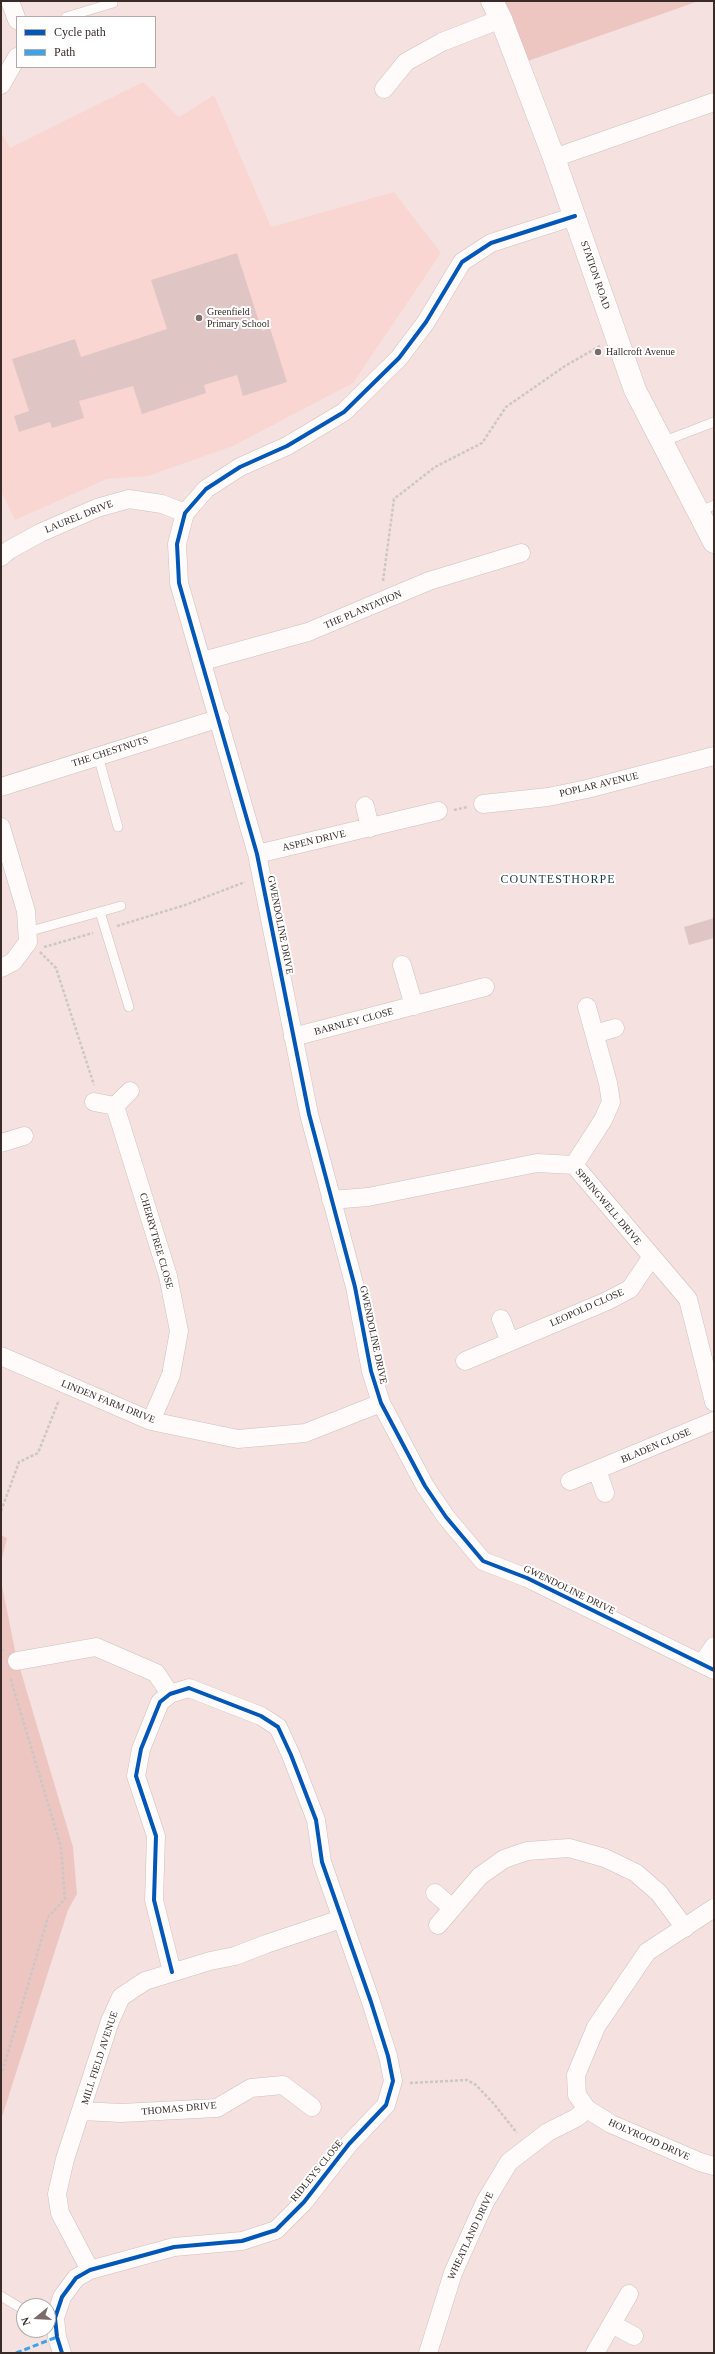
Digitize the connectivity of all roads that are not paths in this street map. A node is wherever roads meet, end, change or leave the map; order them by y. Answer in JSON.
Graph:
{"nodes":[{"id":1,"x":10,"y":1,"type":"edge"},
{"id":2,"x":113,"y":3,"type":"dead end"},
{"id":3,"x":496,"y":10,"type":"edge"},
{"id":4,"x":69,"y":16,"type":"edge"},
{"id":5,"x":16,"y":17,"type":"edge"},
{"id":6,"x":16,"y":59,"type":"edge"},
{"id":7,"x":1,"y":85,"type":"edge"},
{"id":8,"x":384,"y":90,"type":"dead end"},
{"id":9,"x":714,"y":102,"type":"edge"},
{"id":10,"x":554,"y":158,"type":"junction"},
{"id":11,"x":575,"y":216,"type":"junction"},
{"id":12,"x":714,"y":422,"type":"edge"},
{"id":13,"x":662,"y":442,"type":"junction"},
{"id":14,"x":706,"y":508,"type":"edge"},
{"id":15,"x":185,"y":513,"type":"junction"},
{"id":16,"x":714,"y":542,"type":"edge"},
{"id":17,"x":521,"y":553,"type":"dead end"},
{"id":18,"x":1,"y":557,"type":"edge"},
{"id":19,"x":203,"y":661,"type":"junction"},
{"id":20,"x":220,"y":718,"type":"junction"},
{"id":21,"x":98,"y":756,"type":"junction"},
{"id":22,"x":714,"y":756,"type":"edge"},
{"id":23,"x":1,"y":787,"type":"edge"},
{"id":24,"x":483,"y":804,"type":"road end"},
{"id":25,"x":365,"y":806,"type":"dead end"},
{"id":26,"x":438,"y":811,"type":"road end"},
{"id":27,"x":1,"y":827,"type":"edge"},
{"id":28,"x":118,"y":827,"type":"dead end"},
{"id":29,"x":370,"y":828,"type":"junction"},
{"id":30,"x":258,"y":854,"type":"junction"},
{"id":31,"x":121,"y":906,"type":"dead end"},
{"id":32,"x":100,"y":912,"type":"junction"},
{"id":33,"x":27,"y":932,"type":"junction"},
{"id":34,"x":402,"y":965,"type":"dead end"},
{"id":35,"x":1,"y":968,"type":"edge"},
{"id":36,"x":485,"y":987,"type":"dead end"},
{"id":37,"x":414,"y":1006,"type":"junction"},
{"id":38,"x":129,"y":1007,"type":"dead end"},
{"id":39,"x":587,"y":1007,"type":"dead end"},
{"id":40,"x":615,"y":1028,"type":"dead end"},
{"id":41,"x":595,"y":1034,"type":"junction"},
{"id":42,"x":293,"y":1037,"type":"junction"},
{"id":43,"x":130,"y":1090,"type":"dead end"},
{"id":44,"x":94,"y":1102,"type":"road end"},
{"id":45,"x":115,"y":1106,"type":"junction"},
{"id":46,"x":24,"y":1136,"type":"dead end"},
{"id":47,"x":1,"y":1143,"type":"edge"},
{"id":48,"x":574,"y":1166,"type":"junction"},
{"id":49,"x":330,"y":1200,"type":"junction"},
{"id":50,"x":651,"y":1258,"type":"junction"},
{"id":51,"x":501,"y":1319,"type":"dead end"},
{"id":52,"x":510,"y":1342,"type":"junction"},
{"id":53,"x":1,"y":1356,"type":"edge"},
{"id":54,"x":465,"y":1361,"type":"dead end"},
{"id":55,"x":714,"y":1402,"type":"edge"},
{"id":56,"x":381,"y":1403,"type":"junction"},
{"id":57,"x":151,"y":1421,"type":"junction"},
{"id":58,"x":714,"y":1421,"type":"edge"},
{"id":59,"x":597,"y":1470,"type":"junction"},
{"id":60,"x":570,"y":1482,"type":"dead end"},
{"id":61,"x":605,"y":1493,"type":"dead end"},
{"id":62,"x":714,"y":1646,"type":"edge"},
{"id":63,"x":10,"y":1664,"type":"road end"},
{"id":64,"x":708,"y":1667,"type":"edge"},
{"id":65,"x":170,"y":1694,"type":"junction"},
{"id":66,"x":435,"y":1893,"type":"dead end"},
{"id":67,"x":452,"y":1908,"type":"junction"},
{"id":68,"x":714,"y":1908,"type":"edge"},
{"id":69,"x":341,"y":1919,"type":"junction"},
{"id":70,"x":438,"y":1925,"type":"dead end"},
{"id":71,"x":685,"y":1928,"type":"junction"},
{"id":72,"x":172,"y":1972,"type":"junction"},
{"id":73,"x":312,"y":2106,"type":"dead end"},
{"id":74,"x":586,"y":2109,"type":"junction"},
{"id":75,"x":82,"y":2111,"type":"junction"},
{"id":76,"x":714,"y":2166,"type":"edge"},
{"id":77,"x":90,"y":2270,"type":"junction"},
{"id":78,"x":629,"y":2294,"type":"dead end"},
{"id":79,"x":1,"y":2296,"type":"edge"},
{"id":80,"x":16,"y":2305,"type":"edge"},
{"id":81,"x":612,"y":2324,"type":"junction"},
{"id":82,"x":634,"y":2336,"type":"dead end"},
{"id":83,"x":56,"y":2339,"type":"edge"},
{"id":84,"x":428,"y":2353,"type":"edge"},
{"id":85,"x":595,"y":2353,"type":"edge"}],
"edges":[{"from":1,"to":5,"type":"street"},
{"from":2,"to":4,"type":"lane"},
{"from":3,"to":8,"type":"street"},
{"from":3,"to":10,"type":"street","name":"STATION ROAD"},
{"from":6,"to":7,"type":"street"},
{"from":9,"to":10,"type":"street"},
{"from":10,"to":11,"type":"street","name":"STATION ROAD"},
{"from":11,"to":13,"type":"street","name":"STATION ROAD"},
{"from":11,"to":15,"type":"street","name":"GWENDOLINE DRIVE"},
{"from":12,"to":13,"type":"lane"},
{"from":13,"to":14,"type":"street","name":"STATION ROAD"},
{"from":14,"to":16,"type":"street","name":"STATION ROAD"},
{"from":15,"to":18,"type":"street","name":"LAUREL DRIVE"},
{"from":15,"to":19,"type":"street","name":"GWENDOLINE DRIVE"},
{"from":17,"to":19,"type":"street","name":"THE PLANTATION"},
{"from":19,"to":20,"type":"street","name":"GWENDOLINE DRIVE"},
{"from":20,"to":21,"type":"street","name":"THE CHESTNUTS"},
{"from":20,"to":30,"type":"street","name":"GWENDOLINE DRIVE"},
{"from":21,"to":23,"type":"street","name":"THE CHESTNUTS"},
{"from":21,"to":28,"type":"lane"},
{"from":22,"to":24,"type":"street","name":"POPLAR AVENUE"},
{"from":25,"to":29,"type":"street"},
{"from":26,"to":29,"type":"street","name":"ASPEN DRIVE"},
{"from":27,"to":33,"type":"street"},
{"from":29,"to":30,"type":"street","name":"ASPEN DRIVE"},
{"from":30,"to":42,"type":"street","name":"GWENDOLINE DRIVE"},
{"from":31,"to":32,"type":"lane"},
{"from":32,"to":33,"type":"lane"},
{"from":32,"to":38,"type":"lane"},
{"from":33,"to":35,"type":"street"},
{"from":34,"to":37,"type":"street"},
{"from":36,"to":37,"type":"street","name":"BARNLEY CLOSE"},
{"from":37,"to":42,"type":"street","name":"BARNLEY CLOSE"},
{"from":39,"to":41,"type":"street"},
{"from":40,"to":41,"type":"street"},
{"from":41,"to":48,"type":"street"},
{"from":42,"to":49,"type":"street","name":"GWENDOLINE DRIVE"},
{"from":43,"to":45,"type":"street"},
{"from":44,"to":45,"type":"street"},
{"from":45,"to":57,"type":"street","name":"CHERRYTREE CLOSE"},
{"from":46,"to":47,"type":"street"},
{"from":48,"to":49,"type":"street","name":"SPRINGWELL DRIVE"},
{"from":48,"to":50,"type":"street","name":"SPRINGWELL DRIVE"},
{"from":49,"to":56,"type":"street","name":"GWENDOLINE DRIVE"},
{"from":50,"to":52,"type":"street","name":"LEOPOLD CLOSE"},
{"from":50,"to":55,"type":"street","name":"SPRINGWELL DRIVE"},
{"from":51,"to":52,"type":"street"},
{"from":52,"to":54,"type":"street","name":"LEOPOLD CLOSE"},
{"from":53,"to":57,"type":"street","name":"LINDEN FARM DRIVE"},
{"from":56,"to":57,"type":"street","name":"LINDEN FARM DRIVE"},
{"from":56,"to":64,"type":"street","name":"GWENDOLINE DRIVE"},
{"from":58,"to":59,"type":"street","name":"BLADEN CLOSE"},
{"from":59,"to":60,"type":"street","name":"BLADEN CLOSE"},
{"from":59,"to":61,"type":"street"},
{"from":62,"to":64,"type":"street"},
{"from":63,"to":65,"type":"street"},
{"from":65,"to":69,"type":"street","name":"RIDLEYS CLOSE"},
{"from":65,"to":72,"type":"street"},
{"from":66,"to":67,"type":"street"},
{"from":67,"to":70,"type":"street"},
{"from":67,"to":71,"type":"street"},
{"from":68,"to":71,"type":"street"},
{"from":69,"to":72,"type":"street","name":"MILL FIELD AVENUE"},
{"from":69,"to":77,"type":"street","name":"RIDLEYS CLOSE"},
{"from":71,"to":74,"type":"street"},
{"from":72,"to":75,"type":"street","name":"MILL FIELD AVENUE"},
{"from":73,"to":75,"type":"street","name":"THOMAS DRIVE"},
{"from":74,"to":76,"type":"street","name":"HOLYROOD DRIVE"},
{"from":74,"to":84,"type":"street","name":"WHEATLAND DRIVE"},
{"from":75,"to":77,"type":"street","name":"MILL FIELD AVENUE"},
{"from":77,"to":83,"type":"street","name":"RIDLEYS CLOSE"},
{"from":78,"to":81,"type":"street"},
{"from":79,"to":80,"type":"lane"},
{"from":81,"to":82,"type":"street"},
{"from":81,"to":85,"type":"street"}]}
